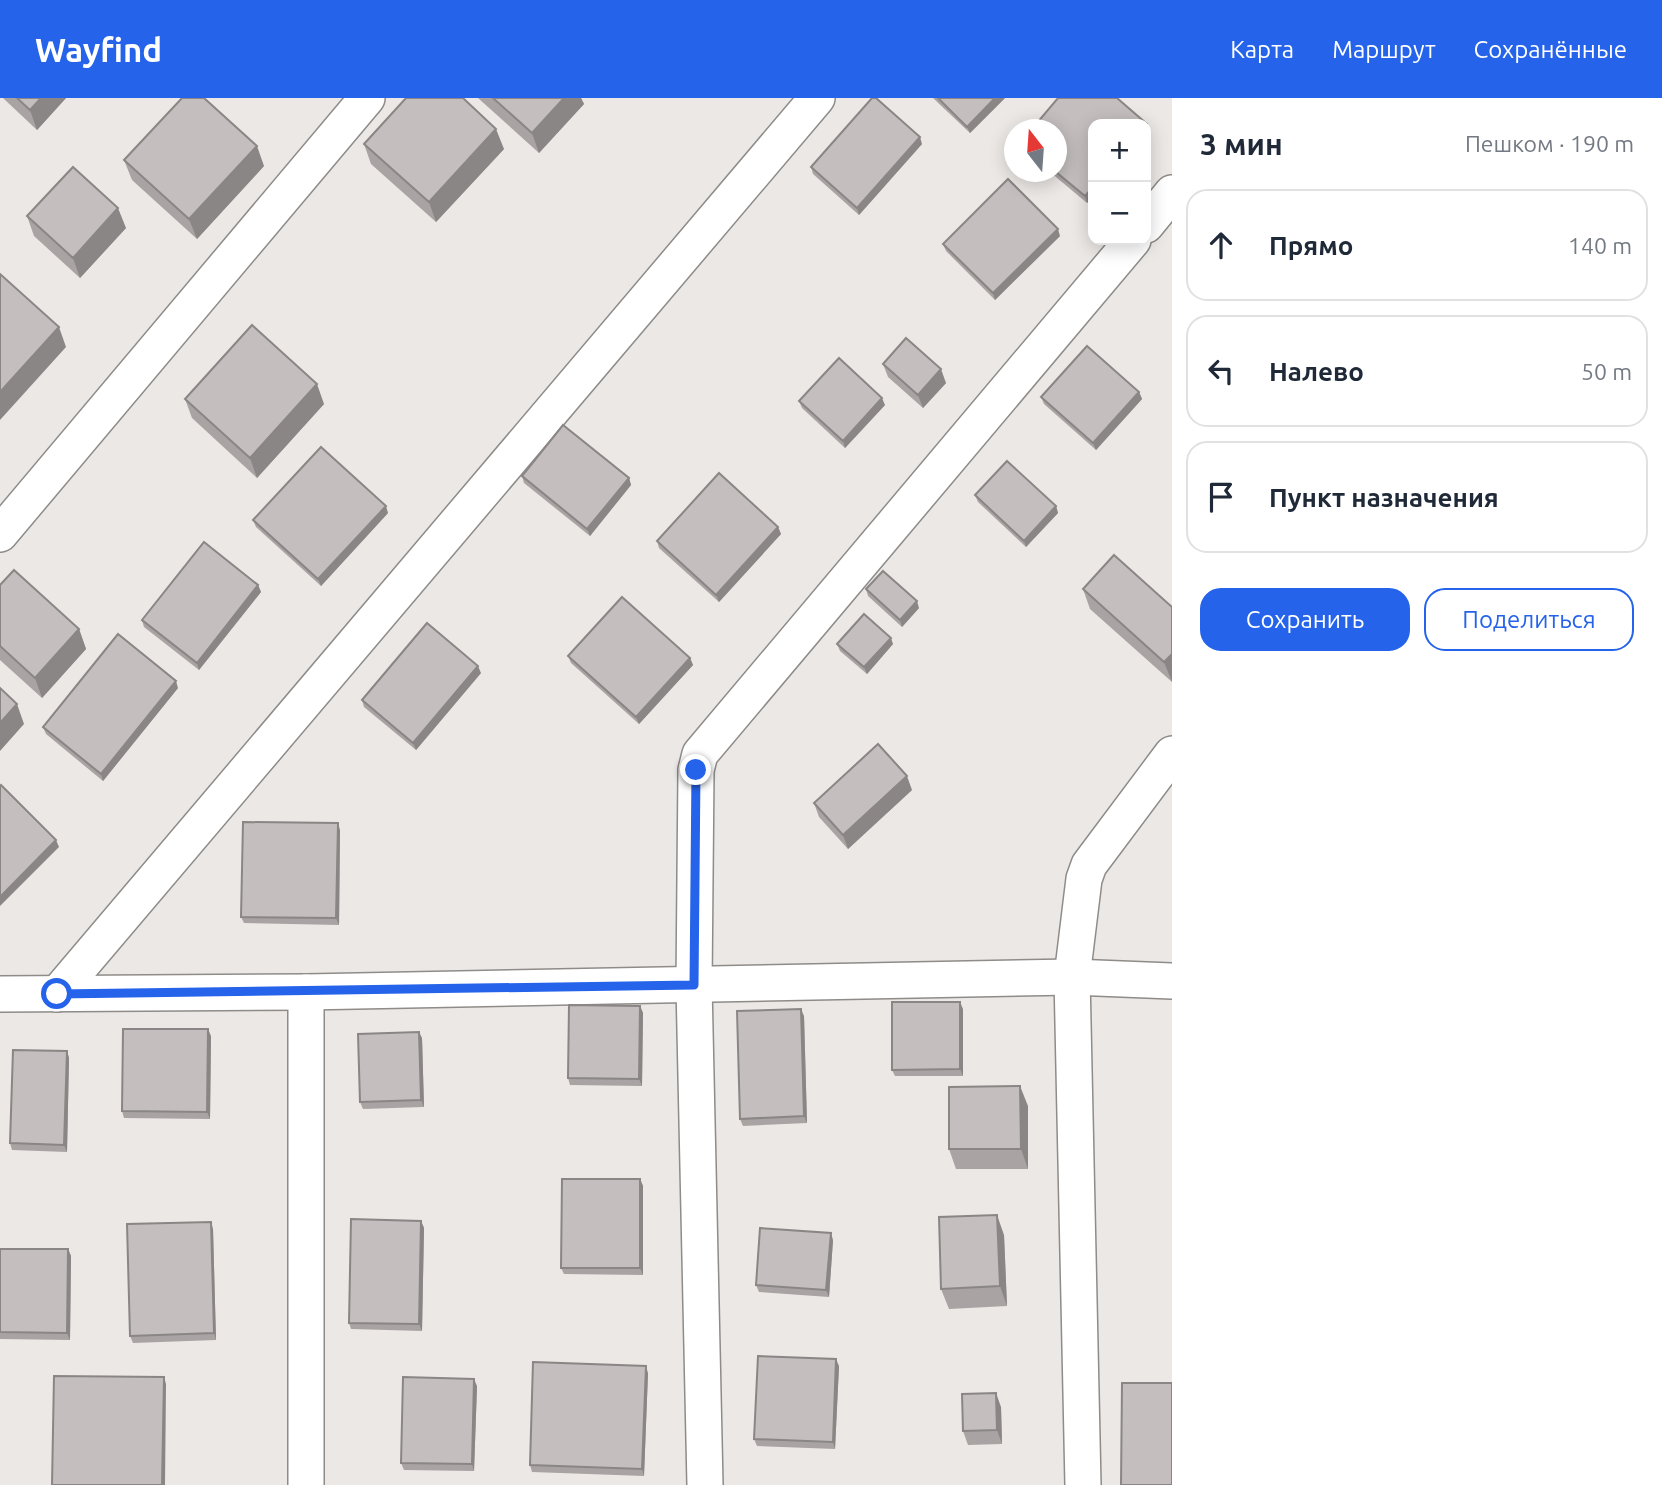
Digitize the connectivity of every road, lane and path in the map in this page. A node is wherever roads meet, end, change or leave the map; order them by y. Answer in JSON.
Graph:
{"nodes":[{"id":1,"x":367,"y":98,"type":"edge"},
{"id":2,"x":817,"y":98,"type":"edge"},
{"id":3,"x":1172,"y":193,"type":"edge"},
{"id":4,"x":1151,"y":219,"type":"edge"},
{"id":5,"x":1129,"y":245,"type":"edge"},
{"id":6,"x":0,"y":534,"type":"edge"},
{"id":7,"x":1172,"y":754,"type":"edge"},
{"id":8,"x":1072,"y":977,"type":"junction"},
{"id":9,"x":1172,"y":981,"type":"edge"},
{"id":10,"x":694,"y":985,"type":"junction"},
{"id":11,"x":306,"y":992,"type":"junction"},
{"id":12,"x":0,"y":994,"type":"edge"},
{"id":13,"x":57,"y":994,"type":"junction"},
{"id":14,"x":306,"y":1485,"type":"edge"},
{"id":15,"x":705,"y":1485,"type":"edge"},
{"id":16,"x":1083,"y":1485,"type":"edge"}],
"edges":[{"from":1,"to":6,"type":"street"},
{"from":2,"to":13,"type":"street"},
{"from":3,"to":4,"type":"street"},
{"from":5,"to":10,"type":"street"},
{"from":7,"to":8,"type":"street"},
{"from":8,"to":9,"type":"street"},
{"from":8,"to":10,"type":"street"},
{"from":8,"to":16,"type":"street"},
{"from":10,"to":11,"type":"street"},
{"from":10,"to":15,"type":"street"},
{"from":11,"to":13,"type":"street"},
{"from":11,"to":14,"type":"street"},
{"from":12,"to":13,"type":"street"}]}
